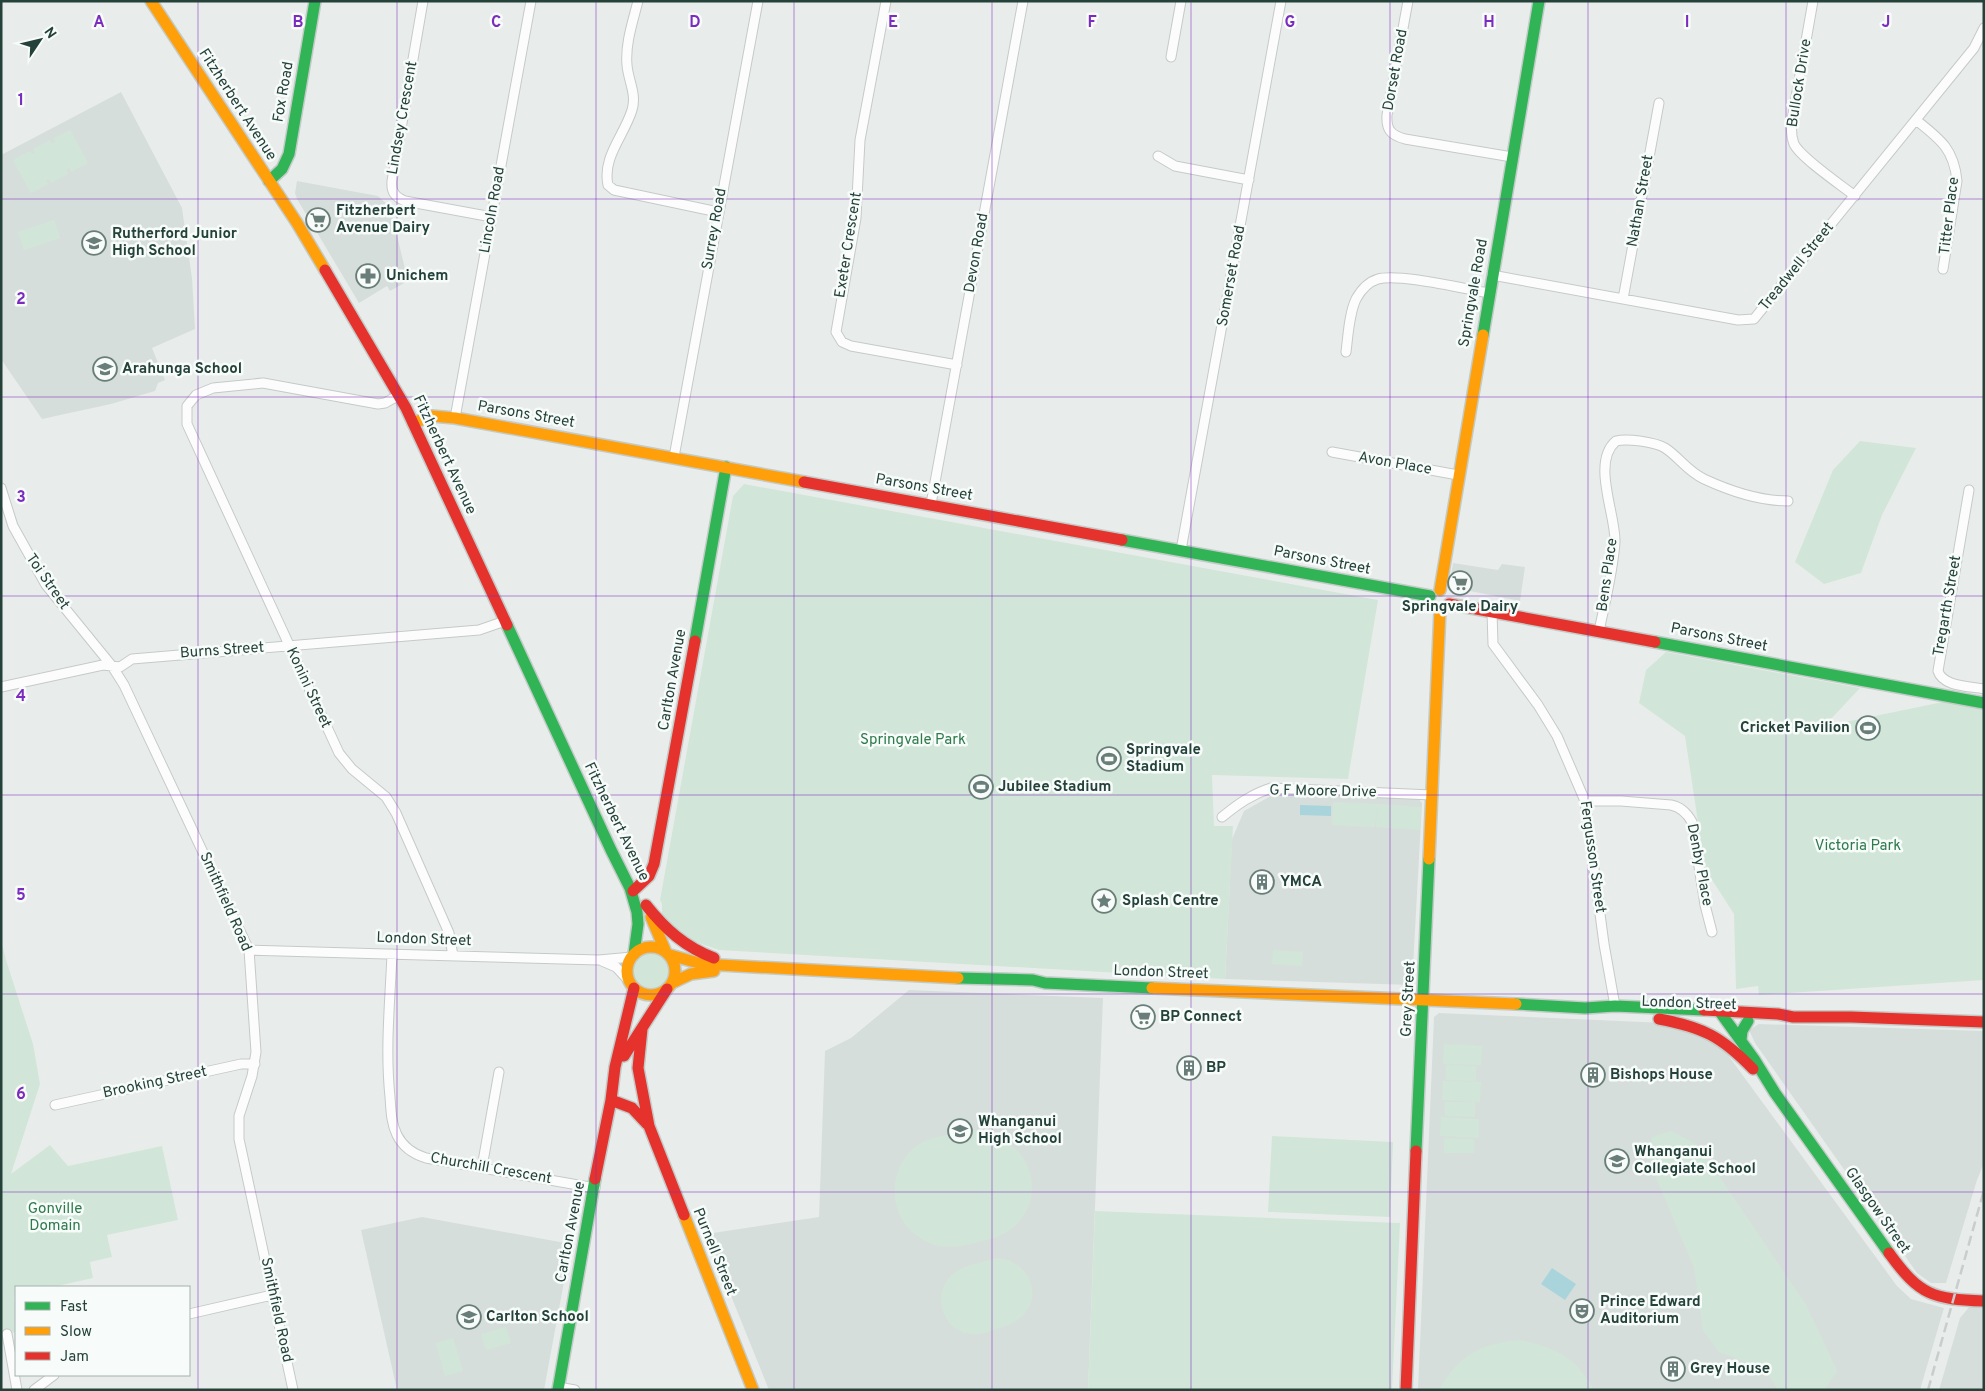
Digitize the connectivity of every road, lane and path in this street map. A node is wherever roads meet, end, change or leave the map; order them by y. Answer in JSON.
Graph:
{"nodes":[{"id":1,"x":151,"y":1,"type":"edge"},
{"id":2,"x":315,"y":1,"type":"edge"},
{"id":3,"x":423,"y":1,"type":"edge"},
{"id":4,"x":531,"y":1,"type":"edge"},
{"id":5,"x":638,"y":1,"type":"edge"},
{"id":6,"x":758,"y":1,"type":"edge"},
{"id":7,"x":886,"y":1,"type":"edge"},
{"id":8,"x":1023,"y":1,"type":"edge"},
{"id":9,"x":1181,"y":1,"type":"edge"},
{"id":10,"x":1281,"y":1,"type":"edge"},
{"id":11,"x":1408,"y":1,"type":"edge"},
{"id":12,"x":1539,"y":1,"type":"edge"},
{"id":13,"x":1813,"y":1,"type":"edge"},
{"id":14,"x":1984,"y":28,"type":"edge"},
{"id":15,"x":1171,"y":57,"type":"dead end"},
{"id":16,"x":1659,"y":104,"type":"dead end"},
{"id":17,"x":1916,"y":120,"type":"junction"},
{"id":18,"x":1158,"y":156,"type":"dead end"},
{"id":19,"x":1512,"y":157,"type":"junction"},
{"id":20,"x":1249,"y":180,"type":"junction"},
{"id":21,"x":269,"y":181,"type":"junction"},
{"id":22,"x":1855,"y":196,"type":"junction"},
{"id":23,"x":718,"y":212,"type":"junction"},
{"id":24,"x":492,"y":216,"type":"junction"},
{"id":25,"x":1943,"y":269,"type":"dead end"},
{"id":26,"x":1492,"y":275,"type":"junction"},
{"id":27,"x":1489,"y":293,"type":"junction"},
{"id":28,"x":1623,"y":299,"type":"junction"},
{"id":29,"x":1346,"y":352,"type":"dead end"},
{"id":30,"x":957,"y":365,"type":"junction"},
{"id":31,"x":399,"y":395,"type":"junction"},
{"id":32,"x":455,"y":418,"type":"junction"},
{"id":33,"x":413,"y":423,"type":"junction"},
{"id":34,"x":1332,"y":452,"type":"dead end"},
{"id":35,"x":674,"y":457,"type":"junction"},
{"id":36,"x":726,"y":467,"type":"junction"},
{"id":37,"x":1458,"y":475,"type":"junction"},
{"id":38,"x":1,"y":488,"type":"edge"},
{"id":39,"x":1969,"y":490,"type":"dead end"},
{"id":40,"x":1788,"y":502,"type":"dead end"},
{"id":41,"x":931,"y":504,"type":"junction"},
{"id":42,"x":1181,"y":550,"type":"junction"},
{"id":43,"x":1435,"y":593,"type":"junction"},
{"id":44,"x":1444,"y":607,"type":"junction"},
{"id":45,"x":1492,"y":612,"type":"junction"},
{"id":46,"x":505,"y":621,"type":"junction"},
{"id":47,"x":1599,"y":630,"type":"junction"},
{"id":48,"x":289,"y":646,"type":"junction"},
{"id":49,"x":112,"y":666,"type":"junction"},
{"id":50,"x":1,"y":687,"type":"edge"},
{"id":51,"x":1984,"y":689,"type":"edge"},
{"id":52,"x":1984,"y":703,"type":"edge"},
{"id":53,"x":1432,"y":795,"type":"junction"},
{"id":54,"x":1585,"y":801,"type":"junction"},
{"id":55,"x":1222,"y":817,"type":"dead end"},
{"id":56,"x":633,"y":890,"type":"junction"},
{"id":57,"x":646,"y":905,"type":"junction"},
{"id":58,"x":1712,"y":932,"type":"dead end"},
{"id":59,"x":248,"y":950,"type":"junction"},
{"id":60,"x":668,"y":952,"type":"junction"},
{"id":61,"x":392,"y":954,"type":"junction"},
{"id":62,"x":453,"y":956,"type":"junction"},
{"id":63,"x":633,"y":956,"type":"junction"},
{"id":64,"x":599,"y":960,"type":"junction"},
{"id":65,"x":736,"y":965,"type":"junction"},
{"id":66,"x":632,"y":985,"type":"junction"},
{"id":67,"x":670,"y":986,"type":"junction"},
{"id":68,"x":1424,"y":999,"type":"junction"},
{"id":69,"x":1615,"y":1006,"type":"junction"},
{"id":70,"x":1585,"y":1008,"type":"junction"},
{"id":71,"x":1723,"y":1016,"type":"junction"},
{"id":72,"x":1793,"y":1018,"type":"junction"},
{"id":73,"x":1659,"y":1019,"type":"junction"},
{"id":74,"x":1748,"y":1021,"type":"junction"},
{"id":75,"x":1984,"y":1022,"type":"edge"},
{"id":76,"x":643,"y":1024,"type":"junction"},
{"id":77,"x":1740,"y":1040,"type":"junction"},
{"id":78,"x":254,"y":1064,"type":"junction"},
{"id":79,"x":499,"y":1072,"type":"dead end"},
{"id":80,"x":614,"y":1081,"type":"junction"},
{"id":81,"x":1775,"y":1093,"type":"junction"},
{"id":82,"x":611,"y":1100,"type":"junction"},
{"id":83,"x":55,"y":1105,"type":"dead end"},
{"id":84,"x":649,"y":1126,"type":"junction"},
{"id":85,"x":482,"y":1167,"type":"junction"},
{"id":86,"x":595,"y":1188,"type":"junction"},
{"id":87,"x":272,"y":1295,"type":"junction"},
{"id":88,"x":1984,"y":1301,"type":"edge"},
{"id":89,"x":190,"y":1314,"type":"edge"},
{"id":90,"x":7,"y":1334,"type":"dead end"},
{"id":91,"x":53,"y":1376,"type":"edge"},
{"id":92,"x":558,"y":1388,"type":"edge"},
{"id":93,"x":17,"y":1390,"type":"edge"},
{"id":94,"x":34,"y":1390,"type":"edge"},
{"id":95,"x":293,"y":1390,"type":"edge"},
{"id":96,"x":575,"y":1390,"type":"edge"},
{"id":97,"x":753,"y":1390,"type":"edge"},
{"id":98,"x":1406,"y":1390,"type":"edge"}],
"edges":[{"from":1,"to":21,"type":"main road","name":"Fitzherbert Avenue"},
{"from":2,"to":21,"type":"main road","name":"Fox Road"},
{"from":3,"to":24,"type":"street","name":"Lindsey Crescent"},
{"from":4,"to":24,"type":"street","name":"Lincoln Road"},
{"from":5,"to":23,"type":"street"},
{"from":6,"to":23,"type":"street","name":"Surrey Road"},
{"from":7,"to":30,"type":"street","name":"Exeter Crescent"},
{"from":8,"to":30,"type":"street","name":"Devon Road"},
{"from":9,"to":15,"type":"street"},
{"from":10,"to":20,"type":"street","name":"Somerset Road"},
{"from":11,"to":19,"type":"street","name":"Dorset Road"},
{"from":12,"to":19,"type":"main road","name":"Springvale Road"},
{"from":13,"to":22,"type":"street","name":"Bullock Drive"},
{"from":14,"to":17,"type":"street","name":"Treadwell Street"},
{"from":16,"to":28,"type":"street","name":"Nathan Street"},
{"from":17,"to":22,"type":"street","name":"Treadwell Street"},
{"from":17,"to":25,"type":"street","name":"Titter Place"},
{"from":18,"to":20,"type":"street"},
{"from":19,"to":26,"type":"main road","name":"Springvale Road"},
{"from":20,"to":42,"type":"street","name":"Somerset Road"},
{"from":21,"to":31,"type":"main road","name":"Fitzherbert Avenue"},
{"from":22,"to":28,"type":"street","name":"Treadwell Street"},
{"from":23,"to":35,"type":"street","name":"Surrey Road"},
{"from":24,"to":32,"type":"street","name":"Lincoln Road"},
{"from":26,"to":27,"type":"main road","name":"Springvale Road"},
{"from":26,"to":28,"type":"street","name":"Treadwell Street"},
{"from":27,"to":29,"type":"street"},
{"from":27,"to":37,"type":"main road","name":"Springvale Road"},
{"from":30,"to":41,"type":"street","name":"Devon Road"},
{"from":31,"to":33,"type":"main road","name":"Fitzherbert Avenue"},
{"from":31,"to":48,"type":"street","name":"Konini Street"},
{"from":32,"to":33,"type":"main road","name":"Parsons Street"},
{"from":32,"to":35,"type":"main road","name":"Parsons Street"},
{"from":33,"to":46,"type":"main road","name":"Fitzherbert Avenue"},
{"from":34,"to":37,"type":"street","name":"Avon Place"},
{"from":35,"to":36,"type":"main road","name":"Parsons Street"},
{"from":36,"to":41,"type":"main road","name":"Parsons Street"},
{"from":36,"to":56,"type":"main road","name":"Carlton Avenue"},
{"from":37,"to":43,"type":"main road","name":"Springvale Road"},
{"from":38,"to":49,"type":"street","name":"Toi Street"},
{"from":39,"to":51,"type":"street","name":"Tregarth Street"},
{"from":40,"to":47,"type":"street","name":"Bens Place"},
{"from":41,"to":42,"type":"main road","name":"Parsons Street"},
{"from":42,"to":43,"type":"main road","name":"Parsons Street"},
{"from":43,"to":44,"type":"main road"},
{"from":43,"to":44,"type":"main road"},
{"from":44,"to":45,"type":"main road","name":"Parsons Street"},
{"from":44,"to":53,"type":"main road","name":"Grey Street"},
{"from":45,"to":47,"type":"main road","name":"Parsons Street"},
{"from":45,"to":54,"type":"street","name":"Fergusson Street"},
{"from":46,"to":48,"type":"street","name":"Burns Street"},
{"from":46,"to":56,"type":"main road","name":"Fitzherbert Avenue"},
{"from":47,"to":52,"type":"main road","name":"Parsons Street"},
{"from":48,"to":49,"type":"street","name":"Burns Street"},
{"from":48,"to":62,"type":"street","name":"Konini Street"},
{"from":49,"to":50,"type":"street","name":"Burns Street"},
{"from":49,"to":59,"type":"street","name":"Smithfield Road"},
{"from":53,"to":55,"type":"street","name":"G F Moore Drive"},
{"from":53,"to":68,"type":"main road","name":"Grey Street"},
{"from":54,"to":58,"type":"street","name":"Denby Place"},
{"from":54,"to":69,"type":"street","name":"Fergusson Street"},
{"from":56,"to":57,"type":"main road"},
{"from":56,"to":63,"type":"main road","name":"Fitzherbert Avenue"},
{"from":57,"to":60,"type":"main road"},
{"from":57,"to":65,"type":"main road"},
{"from":59,"to":61,"type":"street","name":"London Street"},
{"from":59,"to":78,"type":"street","name":"Smithfield Road"},
{"from":60,"to":63,"type":"main road"},
{"from":60,"to":65,"type":"main road","name":"London Street"},
{"from":60,"to":67,"type":"main road"},
{"from":61,"to":62,"type":"street","name":"London Street"},
{"from":61,"to":85,"type":"street","name":"Churchill Crescent"},
{"from":62,"to":64,"type":"street","name":"London Street"},
{"from":63,"to":64,"type":"street","name":"London Street"},
{"from":63,"to":66,"type":"main road"},
{"from":64,"to":66,"type":"street","name":"London Street"},
{"from":65,"to":67,"type":"main road","name":"London Street"},
{"from":65,"to":68,"type":"main road","name":"London Street"},
{"from":66,"to":67,"type":"main road"},
{"from":66,"to":80,"type":"main road","name":"Carlton Avenue"},
{"from":67,"to":76,"type":"main road","name":"Carlton Avenue"},
{"from":68,"to":70,"type":"main road","name":"London Street"},
{"from":68,"to":98,"type":"main road","name":"Grey Street"},
{"from":69,"to":70,"type":"main road","name":"London Street"},
{"from":69,"to":71,"type":"main road","name":"London Street"},
{"from":70,"to":73,"type":"main road","name":"London Street"},
{"from":71,"to":72,"type":"main road","name":"London Street"},
{"from":71,"to":73,"type":"main road","name":"London Street"},
{"from":71,"to":74,"type":"main road","name":"London Street"},
{"from":71,"to":77,"type":"main road","name":"Glasgow Street"},
{"from":72,"to":74,"type":"main road","name":"London Street"},
{"from":72,"to":75,"type":"main road","name":"London Street"},
{"from":73,"to":81,"type":"main road","name":"Glasgow Street"},
{"from":74,"to":77,"type":"main road"},
{"from":76,"to":80,"type":"main road","name":"Carlton Avenue"},
{"from":76,"to":84,"type":"main road","name":"Purnell Street"},
{"from":77,"to":81,"type":"main road","name":"Glasgow Street"},
{"from":78,"to":83,"type":"street","name":"Brooking Street"},
{"from":78,"to":87,"type":"street","name":"Smithfield Road"},
{"from":79,"to":85,"type":"street"},
{"from":80,"to":82,"type":"main road","name":"Carlton Avenue"},
{"from":81,"to":88,"type":"main road","name":"Glasgow Street"},
{"from":82,"to":84,"type":"main road","name":"Purnell Street"},
{"from":82,"to":86,"type":"main road","name":"Carlton Avenue"},
{"from":84,"to":97,"type":"main road","name":"Purnell Street"},
{"from":85,"to":86,"type":"street","name":"Churchill Crescent"},
{"from":86,"to":92,"type":"main road","name":"Carlton Avenue"},
{"from":87,"to":89,"type":"street"},
{"from":87,"to":95,"type":"street","name":"Smithfield Road"},
{"from":90,"to":93,"type":"street"},
{"from":91,"to":94,"type":"street"},
{"from":92,"to":96,"type":"street"}]}
